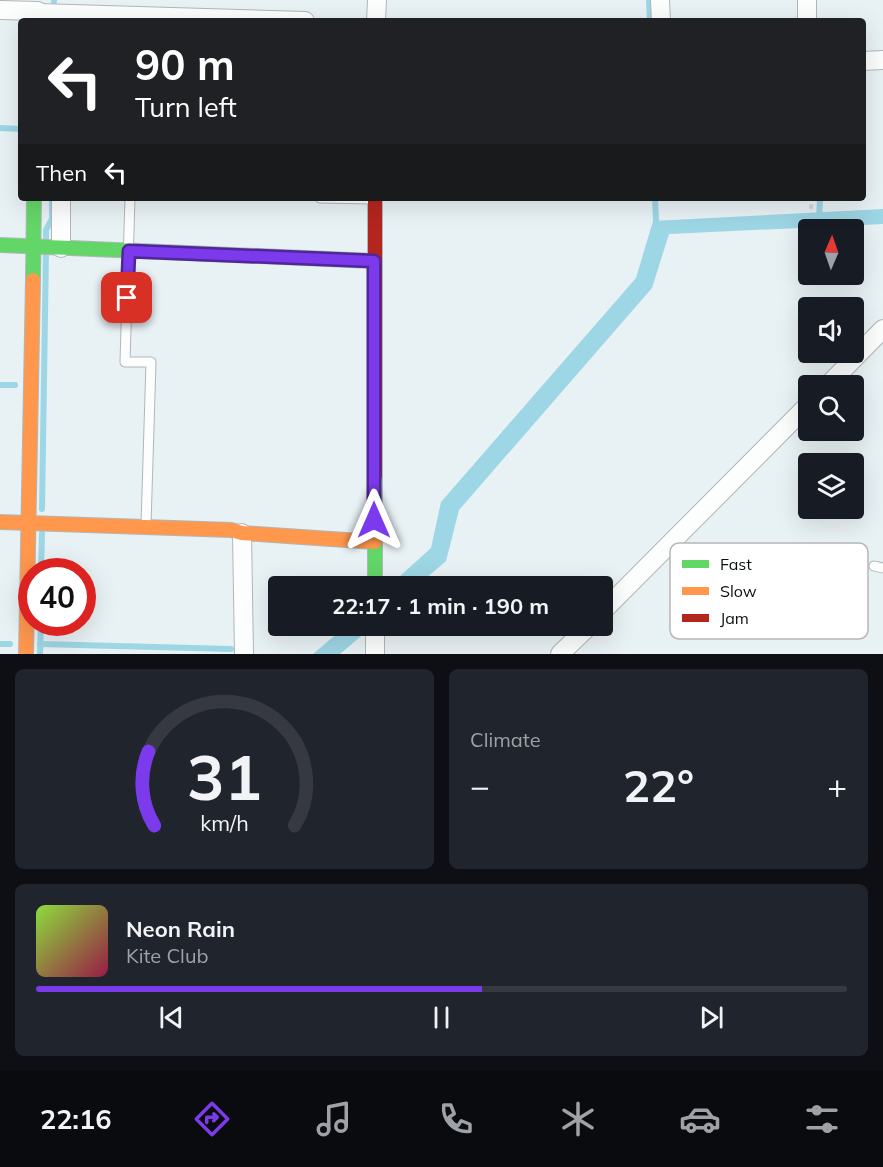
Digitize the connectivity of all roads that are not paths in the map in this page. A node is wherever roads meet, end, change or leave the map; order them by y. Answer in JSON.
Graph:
{"nodes":[{"id":1,"x":376,"y":0,"type":"edge"},
{"id":2,"x":660,"y":0,"type":"edge"},
{"id":3,"x":807,"y":0,"type":"edge"},
{"id":4,"x":0,"y":10,"type":"edge"},
{"id":5,"x":38,"y":11,"type":"edge"},
{"id":6,"x":63,"y":12,"type":"edge"},
{"id":7,"x":224,"y":18,"type":"edge"},
{"id":8,"x":376,"y":18,"type":"edge"},
{"id":9,"x":661,"y":18,"type":"edge"},
{"id":10,"x":807,"y":18,"type":"edge"},
{"id":11,"x":883,"y":60,"type":"edge"},
{"id":12,"x":866,"y":61,"type":"edge"},
{"id":13,"x":35,"y":201,"type":"edge"},
{"id":14,"x":60,"y":201,"type":"edge"},
{"id":15,"x":130,"y":201,"type":"edge"},
{"id":16,"x":375,"y":201,"type":"edge"},
{"id":17,"x":0,"y":245,"type":"edge"},
{"id":18,"x":45,"y":247,"type":"junction"},
{"id":19,"x":129,"y":251,"type":"junction"},
{"id":20,"x":374,"y":261,"type":"junction"},
{"id":21,"x":883,"y":329,"type":"edge"},
{"id":22,"x":838,"y":375,"type":"edge"},
{"id":23,"x":798,"y":415,"type":"edge"},
{"id":24,"x":0,"y":522,"type":"edge"},
{"id":25,"x":28,"y":523,"type":"junction"},
{"id":26,"x":146,"y":527,"type":"junction"},
{"id":27,"x":242,"y":533,"type":"junction"},
{"id":28,"x":375,"y":542,"type":"junction"},
{"id":29,"x":671,"y":543,"type":"edge"},
{"id":30,"x":670,"y":544,"type":"edge"},
{"id":31,"x":375,"y":576,"type":"edge"},
{"id":32,"x":613,"y":601,"type":"edge"},
{"id":33,"x":375,"y":636,"type":"edge"},
{"id":34,"x":579,"y":636,"type":"edge"},
{"id":35,"x":26,"y":654,"type":"edge"},
{"id":36,"x":244,"y":654,"type":"edge"},
{"id":37,"x":375,"y":654,"type":"edge"},
{"id":38,"x":560,"y":654,"type":"edge"}],
"edges":[{"from":1,"to":8,"type":"street"},
{"from":2,"to":9,"type":"street"},
{"from":3,"to":10,"type":"street"},
{"from":4,"to":5,"type":"street"},
{"from":5,"to":6,"type":"street"},
{"from":6,"to":7,"type":"street"},
{"from":11,"to":12,"type":"street"},
{"from":13,"to":18,"type":"street"},
{"from":14,"to":18,"type":"street"},
{"from":15,"to":19,"type":"lane"},
{"from":16,"to":20,"type":"street"},
{"from":17,"to":18,"type":"street"},
{"from":18,"to":19,"type":"street"},
{"from":18,"to":25,"type":"street"},
{"from":19,"to":20,"type":"street"},
{"from":19,"to":26,"type":"lane"},
{"from":20,"to":28,"type":"street"},
{"from":21,"to":22,"type":"street"},
{"from":23,"to":29,"type":"street"},
{"from":24,"to":25,"type":"street"},
{"from":25,"to":26,"type":"street"},
{"from":25,"to":35,"type":"street"},
{"from":26,"to":27,"type":"street"},
{"from":27,"to":28,"type":"street"},
{"from":27,"to":36,"type":"street"},
{"from":28,"to":31,"type":"street"},
{"from":30,"to":32,"type":"street"},
{"from":33,"to":37,"type":"street"},
{"from":34,"to":38,"type":"street"}]}
